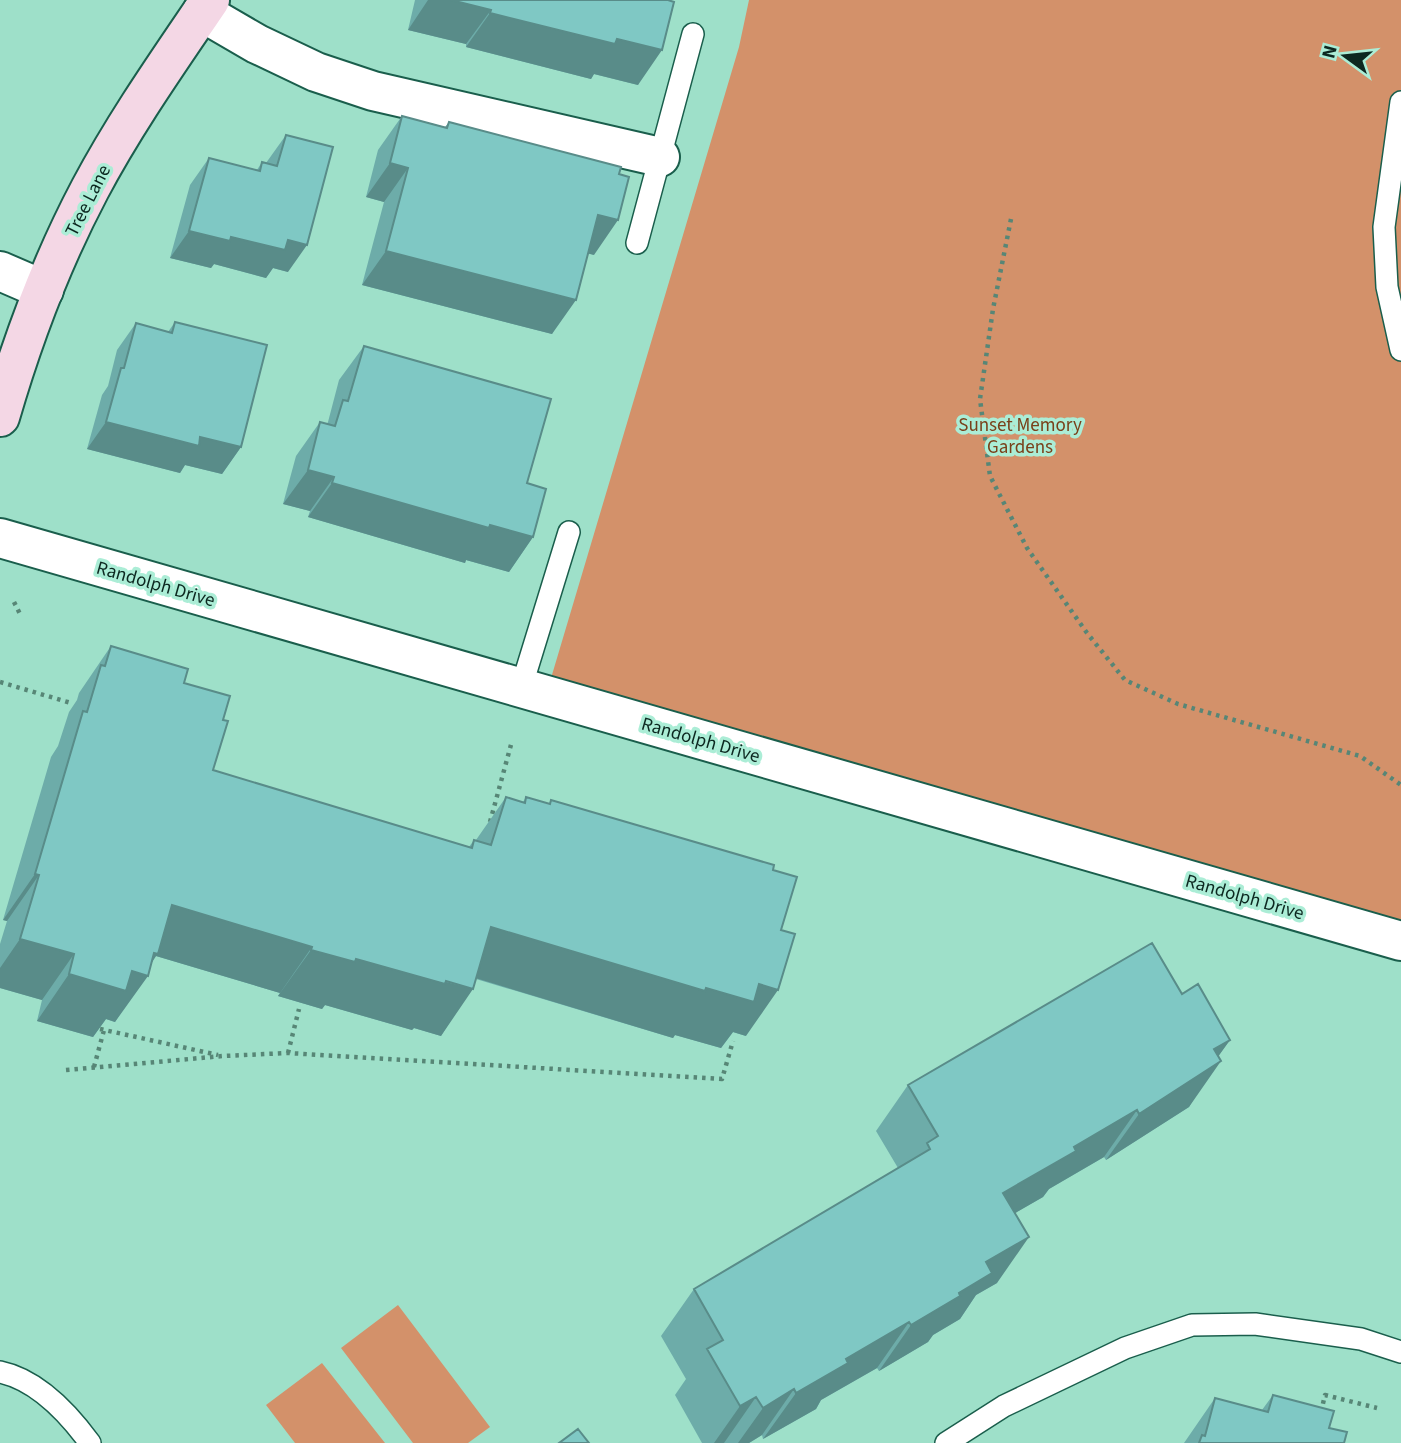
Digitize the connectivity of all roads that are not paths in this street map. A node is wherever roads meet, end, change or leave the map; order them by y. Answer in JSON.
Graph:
{"nodes":[{"id":1,"x":206,"y":6,"type":"edge"},
{"id":2,"x":693,"y":34,"type":"dead end"},
{"id":3,"x":1401,"y":102,"type":"edge"},
{"id":4,"x":660,"y":157,"type":"junction"},
{"id":5,"x":637,"y":243,"type":"dead end"},
{"id":6,"x":0,"y":271,"type":"edge"},
{"id":7,"x":44,"y":290,"type":"junction"},
{"id":8,"x":1401,"y":350,"type":"edge"},
{"id":9,"x":0,"y":417,"type":"edge"},
{"id":10,"x":569,"y":532,"type":"dead end"},
{"id":11,"x":0,"y":538,"type":"edge"},
{"id":12,"x":521,"y":688,"type":"junction"},
{"id":13,"x":1401,"y":941,"type":"edge"},
{"id":14,"x":1401,"y":1352,"type":"edge"},
{"id":15,"x":0,"y":1371,"type":"edge"},
{"id":16,"x":90,"y":1443,"type":"edge"},
{"id":17,"x":946,"y":1443,"type":"edge"}],
"edges":[{"from":1,"to":4,"type":"street"},
{"from":1,"to":7,"type":"street","name":"Tree Lane"},
{"from":2,"to":4,"type":"lane"},
{"from":3,"to":8,"type":"lane"},
{"from":4,"to":5,"type":"lane"},
{"from":6,"to":7,"type":"street"},
{"from":7,"to":9,"type":"street","name":"Tree Lane"},
{"from":10,"to":12,"type":"lane"},
{"from":11,"to":12,"type":"street","name":"Randolph Drive"},
{"from":12,"to":13,"type":"street","name":"Randolph Drive"},
{"from":14,"to":17,"type":"lane"},
{"from":15,"to":16,"type":"lane"}]}
